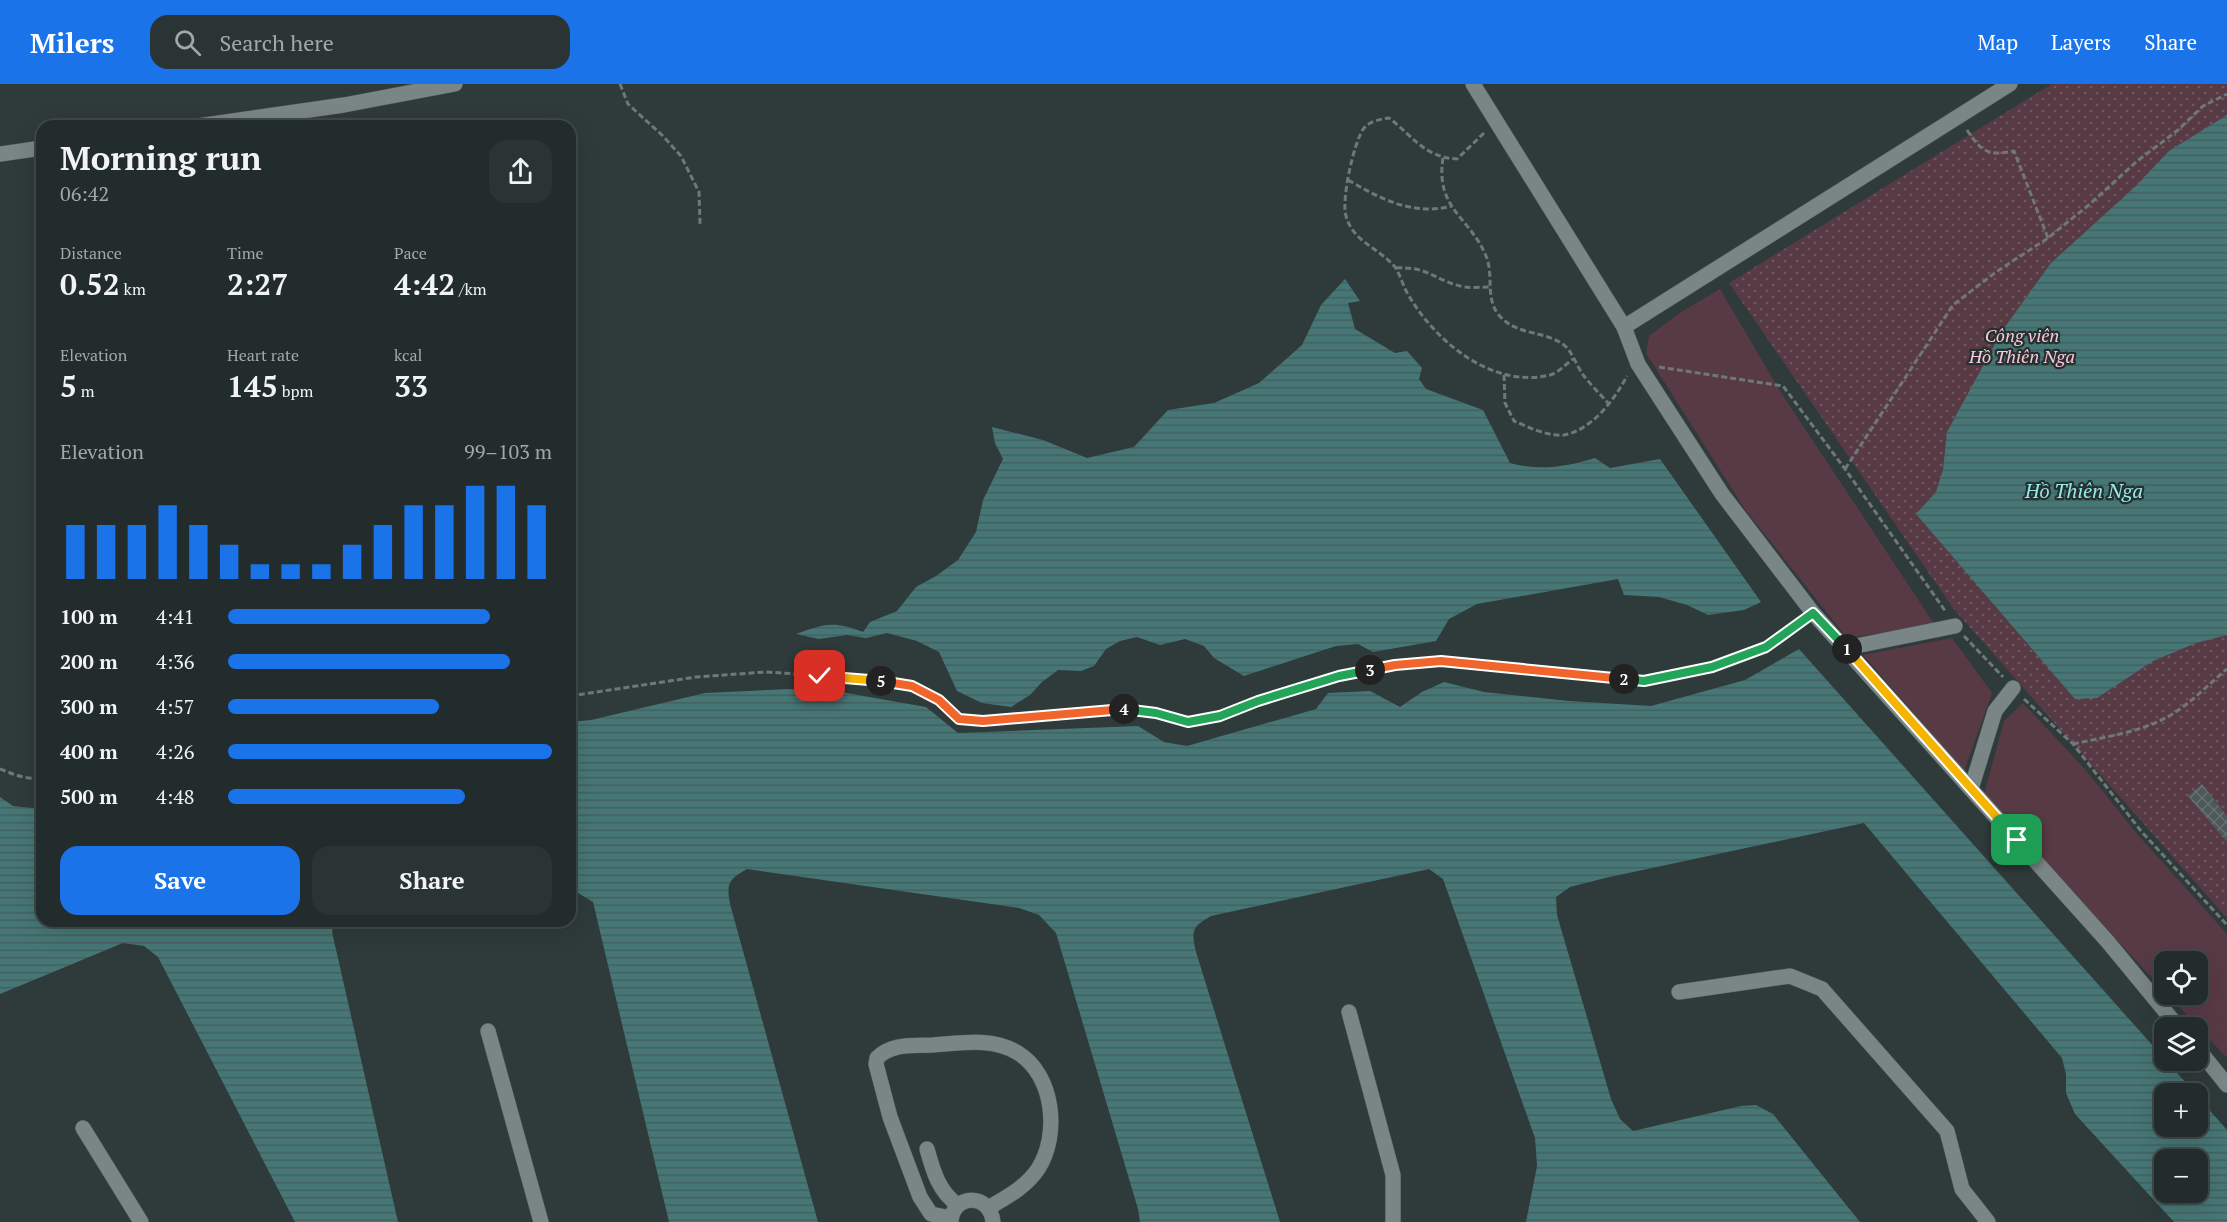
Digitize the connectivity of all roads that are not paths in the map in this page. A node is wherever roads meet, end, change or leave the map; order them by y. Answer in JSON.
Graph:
{"nodes":[{"id":1,"x":455,"y":84,"type":"edge"},
{"id":2,"x":1473,"y":84,"type":"edge"},
{"id":3,"x":2010,"y":84,"type":"edge"},
{"id":4,"x":240,"y":120,"type":"edge"},
{"id":5,"x":36,"y":149,"type":"edge"},
{"id":6,"x":0,"y":154,"type":"edge"},
{"id":7,"x":1624,"y":327,"type":"junction"},
{"id":8,"x":1955,"y":626,"type":"dead end"},
{"id":9,"x":1846,"y":648,"type":"junction"},
{"id":10,"x":2013,"y":688,"type":"dead end"},
{"id":11,"x":1971,"y":789,"type":"junction"},
{"id":12,"x":1679,"y":992,"type":"dead end"},
{"id":13,"x":1349,"y":1012,"type":"dead end"},
{"id":14,"x":2170,"y":1017,"type":"edge"},
{"id":15,"x":488,"y":1031,"type":"dead end"},
{"id":16,"x":2208,"y":1061,"type":"edge"},
{"id":17,"x":2227,"y":1085,"type":"edge"},
{"id":18,"x":83,"y":1128,"type":"dead end"},
{"id":19,"x":927,"y":1149,"type":"dead end"},
{"id":20,"x":953,"y":1215,"type":"edge"},
{"id":21,"x":990,"y":1215,"type":"edge"},
{"id":22,"x":141,"y":1222,"type":"edge"},
{"id":23,"x":541,"y":1222,"type":"edge"},
{"id":24,"x":1394,"y":1222,"type":"edge"},
{"id":25,"x":1988,"y":1222,"type":"edge"}],
"edges":[{"from":1,"to":4,"type":"street"},
{"from":2,"to":7,"type":"street"},
{"from":3,"to":7,"type":"street"},
{"from":5,"to":6,"type":"street"},
{"from":7,"to":9,"type":"street"},
{"from":8,"to":9,"type":"street"},
{"from":9,"to":11,"type":"street"},
{"from":10,"to":11,"type":"street"},
{"from":11,"to":14,"type":"street"},
{"from":12,"to":25,"type":"street"},
{"from":13,"to":24,"type":"street"},
{"from":15,"to":23,"type":"street"},
{"from":16,"to":17,"type":"street"},
{"from":18,"to":22,"type":"street"},
{"from":19,"to":20,"type":"street"},
{"from":20,"to":21,"type":"street"},
{"from":20,"to":21,"type":"street"}]}
